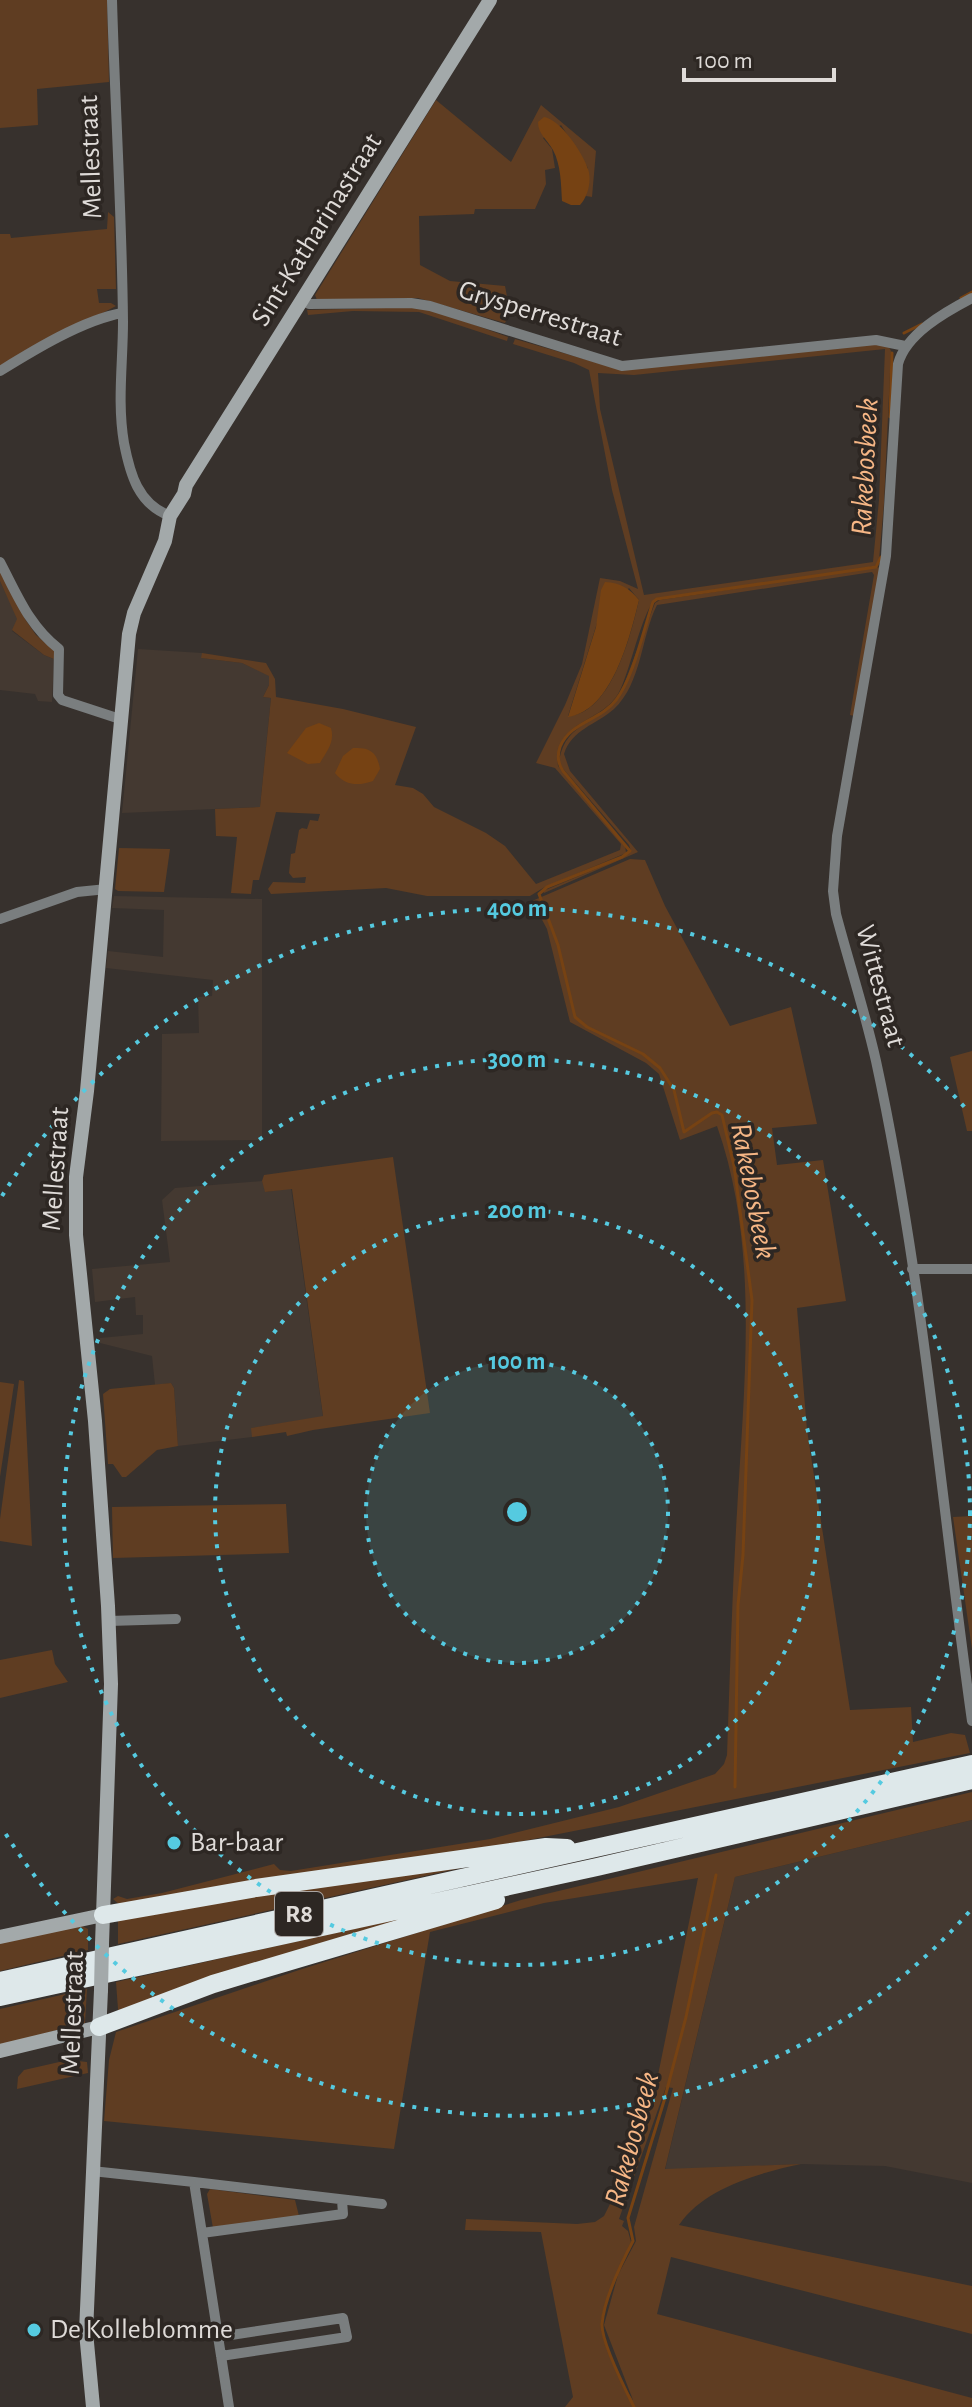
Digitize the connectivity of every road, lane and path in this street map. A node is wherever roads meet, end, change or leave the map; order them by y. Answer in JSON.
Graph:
{"nodes":[{"id":1,"x":112,"y":0,"type":"edge"},
{"id":2,"x":490,"y":0,"type":"edge"},
{"id":3,"x":972,"y":298,"type":"edge"},
{"id":4,"x":304,"y":301,"type":"junction"},
{"id":5,"x":122,"y":313,"type":"junction"},
{"id":6,"x":905,"y":346,"type":"junction"},
{"id":7,"x":0,"y":371,"type":"edge"},
{"id":8,"x":165,"y":514,"type":"junction"},
{"id":9,"x":0,"y":562,"type":"edge"},
{"id":10,"x":123,"y":720,"type":"junction"},
{"id":11,"x":107,"y":889,"type":"junction"},
{"id":12,"x":0,"y":919,"type":"edge"},
{"id":13,"x":912,"y":1269,"type":"junction"},
{"id":14,"x":972,"y":1269,"type":"edge"},
{"id":15,"x":176,"y":1619,"type":"dead end"},
{"id":16,"x":109,"y":1621,"type":"junction"},
{"id":17,"x":972,"y":1721,"type":"edge"},
{"id":18,"x":970,"y":1773,"type":"edge"},
{"id":19,"x":598,"y":1858,"type":"junction"},
{"id":20,"x":103,"y":1915,"type":"junction"},
{"id":21,"x":0,"y":1937,"type":"edge"},
{"id":22,"x":0,"y":1981,"type":"edge"},
{"id":23,"x":0,"y":1997,"type":"edge"},
{"id":24,"x":99,"y":2027,"type":"junction"},
{"id":25,"x":0,"y":2051,"type":"edge"},
{"id":26,"x":92,"y":2171,"type":"junction"},
{"id":27,"x":194,"y":2182,"type":"junction"},
{"id":28,"x":342,"y":2200,"type":"junction"},
{"id":29,"x":382,"y":2204,"type":"dead end"},
{"id":30,"x":202,"y":2233,"type":"junction"},
{"id":31,"x":218,"y":2337,"type":"junction"},
{"id":32,"x":221,"y":2356,"type":"junction"},
{"id":33,"x":93,"y":2407,"type":"edge"},
{"id":34,"x":229,"y":2407,"type":"edge"}],
"edges":[{"from":1,"to":5,"type":"street","name":"Mellestraat"},
{"from":2,"to":4,"type":"street","name":"Sint-Katharinastraat"},
{"from":3,"to":6,"type":"street"},
{"from":4,"to":6,"type":"street","name":"Grysperrestraat"},
{"from":4,"to":8,"type":"street","name":"Sint-Katharinastraat"},
{"from":5,"to":7,"type":"street"},
{"from":5,"to":8,"type":"street","name":"Mellestraat"},
{"from":6,"to":13,"type":"street","name":"Wittestraat"},
{"from":8,"to":10,"type":"street","name":"Mellestraat"},
{"from":9,"to":10,"type":"street"},
{"from":10,"to":11,"type":"street","name":"Mellestraat"},
{"from":11,"to":12,"type":"street"},
{"from":11,"to":16,"type":"street","name":"Mellestraat"},
{"from":13,"to":14,"type":"street"},
{"from":13,"to":17,"type":"street","name":"Wittestraat"},
{"from":15,"to":16,"type":"street"},
{"from":16,"to":20,"type":"street","name":"Mellestraat"},
{"from":18,"to":19,"type":"highway","number":"R8"},
{"from":19,"to":20,"type":"highway","number":"R8"},
{"from":19,"to":22,"type":"highway","number":"R8"},
{"from":19,"to":23,"type":"highway","number":"R8"},
{"from":19,"to":24,"type":"highway","number":"R8"},
{"from":20,"to":21,"type":"street"},
{"from":20,"to":24,"type":"street","name":"Mellestraat","bridge":true},
{"from":24,"to":25,"type":"street"},
{"from":24,"to":26,"type":"street","name":"Mellestraat"},
{"from":26,"to":27,"type":"street"},
{"from":26,"to":33,"type":"street","name":"Mellestraat"},
{"from":27,"to":28,"type":"street"},
{"from":27,"to":30,"type":"street"},
{"from":28,"to":29,"type":"street"},
{"from":28,"to":30,"type":"street"},
{"from":30,"to":31,"type":"street"},
{"from":31,"to":32,"type":"street"},
{"from":31,"to":32,"type":"street"},
{"from":32,"to":34,"type":"street"}]}
